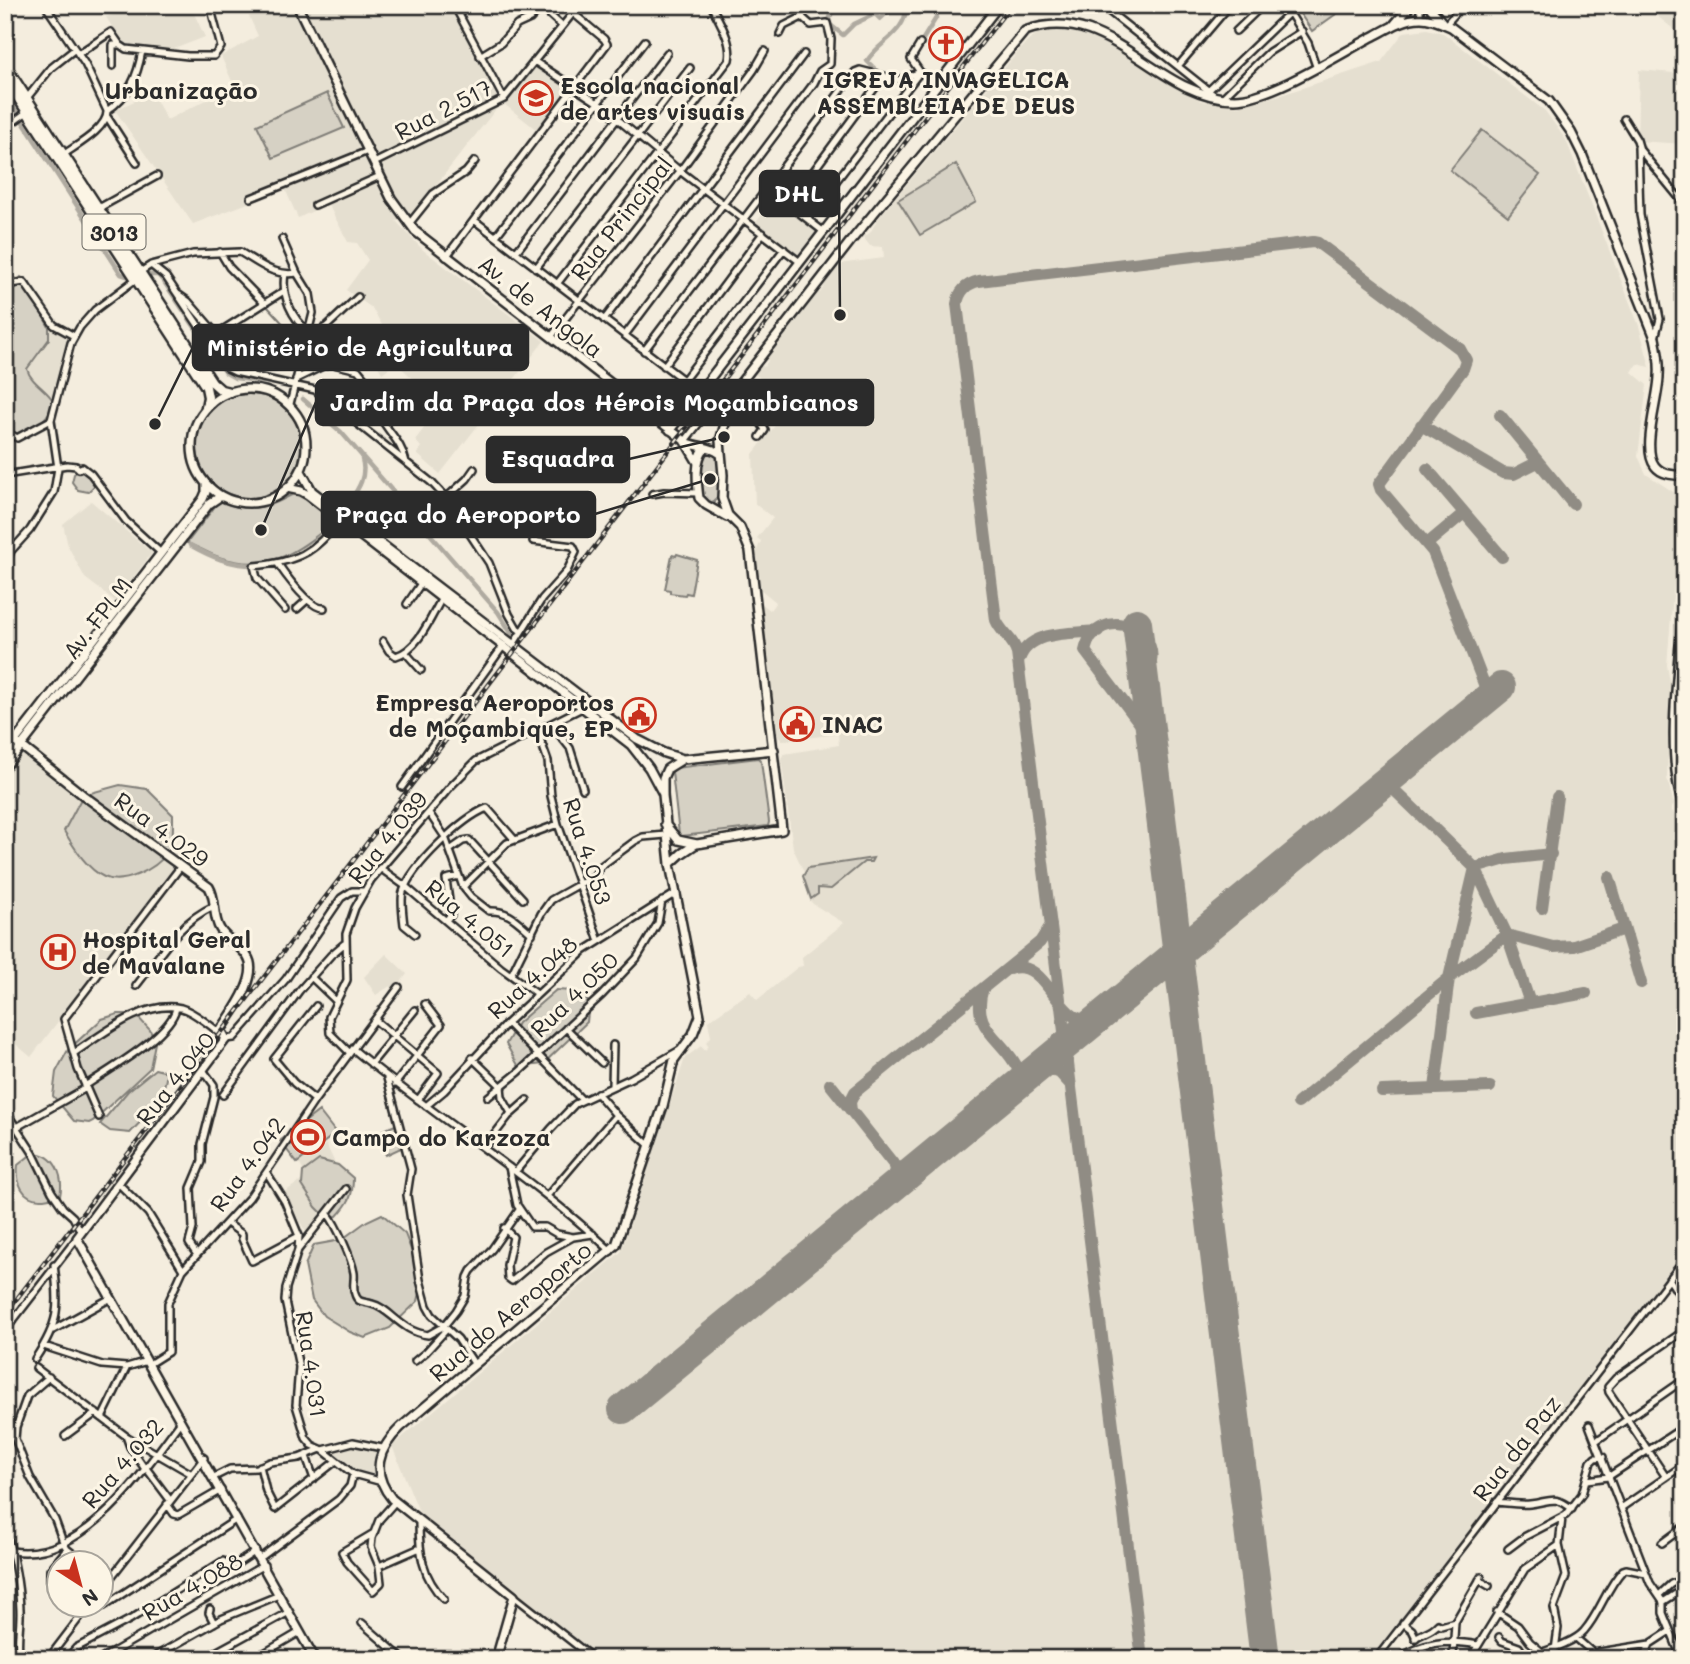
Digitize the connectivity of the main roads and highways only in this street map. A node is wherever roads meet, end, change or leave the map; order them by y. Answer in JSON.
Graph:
{"nodes":[{"id":1,"x":297,"y":5,"type":"edge"},
{"id":2,"x":999,"y":5,"type":"edge"},
{"id":3,"x":1411,"y":5,"type":"edge"},
{"id":4,"x":1428,"y":5,"type":"edge"},
{"id":5,"x":1074,"y":9,"type":"edge"},
{"id":6,"x":1060,"y":12,"type":"dead end"},
{"id":7,"x":1047,"y":16,"type":"dead end"},
{"id":8,"x":1445,"y":24,"type":"junction"},
{"id":9,"x":1393,"y":26,"type":"junction"},
{"id":10,"x":1144,"y":51,"type":"dead end"},
{"id":11,"x":5,"y":65,"type":"edge"},
{"id":12,"x":5,"y":78,"type":"edge"},
{"id":13,"x":26,"y":115,"type":"junction"},
{"id":14,"x":138,"y":275,"type":"junction"},
{"id":15,"x":190,"y":356,"type":"junction"},
{"id":16,"x":229,"y":392,"type":"junction"},
{"id":17,"x":206,"y":407,"type":"junction"},
{"id":18,"x":722,"y":430,"type":"junction"},
{"id":19,"x":672,"y":432,"type":"junction"},
{"id":20,"x":685,"y":442,"type":"junction"},
{"id":21,"x":707,"y":448,"type":"junction"},
{"id":22,"x":719,"y":453,"type":"junction"},
{"id":23,"x":698,"y":463,"type":"junction"},
{"id":24,"x":301,"y":471,"type":"junction"},
{"id":25,"x":1685,"y":476,"type":"edge"},
{"id":26,"x":206,"y":484,"type":"junction"},
{"id":27,"x":287,"y":488,"type":"junction"},
{"id":28,"x":221,"y":496,"type":"junction"},
{"id":29,"x":722,"y":498,"type":"junction"},
{"id":30,"x":710,"y":506,"type":"junction"},
{"id":31,"x":744,"y":534,"type":"junction"},
{"id":32,"x":1685,"y":600,"type":"edge"},
{"id":33,"x":1685,"y":646,"type":"edge"},
{"id":34,"x":1683,"y":695,"type":"edge"},
{"id":35,"x":5,"y":733,"type":"edge"},
{"id":36,"x":19,"y":741,"type":"junction"},
{"id":37,"x":774,"y":750,"type":"junction"},
{"id":38,"x":683,"y":759,"type":"junction"},
{"id":39,"x":7,"y":761,"type":"edge"},
{"id":40,"x":1685,"y":774,"type":"edge"},
{"id":41,"x":663,"y":795,"type":"junction"},
{"id":42,"x":1685,"y":808,"type":"edge"},
{"id":43,"x":665,"y":824,"type":"junction"},
{"id":44,"x":696,"y":844,"type":"junction"},
{"id":45,"x":670,"y":864,"type":"junction"},
{"id":46,"x":226,"y":1039,"type":"joint"},
{"id":47,"x":498,"y":1657,"type":"edge"},
{"id":48,"x":313,"y":1658,"type":"edge"}],
"edges":[{"from":1,"to":19,"type":"main road","name":"Av. de Angola"},
{"from":2,"to":19,"type":"main road"},
{"from":3,"to":9,"type":"main road"},
{"from":4,"to":8,"type":"main road"},
{"from":5,"to":6,"type":"main road"},
{"from":7,"to":18,"type":"main road"},
{"from":8,"to":9,"type":"main road"},
{"from":8,"to":25,"type":"main road"},
{"from":9,"to":10,"type":"main road"},
{"from":11,"to":13,"type":"main road"},
{"from":12,"to":13,"type":"main road"},
{"from":13,"to":14,"type":"main road","number":"3013"},
{"from":13,"to":14,"type":"main road","number":"3013"},
{"from":14,"to":15,"type":"main road","number":"3013"},
{"from":15,"to":16,"type":"main road"},
{"from":15,"to":17,"type":"main road"},
{"from":16,"to":17,"type":"main road"},
{"from":16,"to":24,"type":"main road"},
{"from":17,"to":26,"type":"main road"},
{"from":18,"to":21,"type":"main road"},
{"from":18,"to":22,"type":"main road"},
{"from":19,"to":20,"type":"main road","name":"Av. de Angola"},
{"from":20,"to":21,"type":"main road"},
{"from":20,"to":23,"type":"main road"},
{"from":21,"to":22,"type":"main road"},
{"from":21,"to":23,"type":"main road"},
{"from":22,"to":29,"type":"main road"},
{"from":23,"to":30,"type":"main road"},
{"from":24,"to":27,"type":"main road"},
{"from":24,"to":38,"type":"main road"},
{"from":26,"to":28,"type":"main road"},
{"from":26,"to":36,"type":"main road"},
{"from":27,"to":28,"type":"main road"},
{"from":27,"to":41,"type":"main road"},
{"from":28,"to":36,"type":"main road","name":"Av. FPLM"},
{"from":29,"to":30,"type":"main road"},
{"from":29,"to":31,"type":"main road"},
{"from":30,"to":31,"type":"main road"},
{"from":31,"to":37,"type":"main road"},
{"from":32,"to":42,"type":"highway"},
{"from":33,"to":34,"type":"highway"},
{"from":34,"to":40,"type":"highway"},
{"from":35,"to":36,"type":"main road","name":"Rua 4.029"},
{"from":36,"to":39,"type":"main road","name":"Av. FPLM"},
{"from":36,"to":46,"type":"main road","name":"Rua 4.029"},
{"from":37,"to":38,"type":"main road"},
{"from":37,"to":44,"type":"main road"},
{"from":38,"to":41,"type":"main road","name":"Rua do Aeroporto"},
{"from":41,"to":43,"type":"main road","name":"Rua do Aeroporto"},
{"from":43,"to":44,"type":"main road"},
{"from":43,"to":45,"type":"main road","name":"Rua do Aeroporto"},
{"from":44,"to":45,"type":"main road"},
{"from":45,"to":47,"type":"main road","name":"Rua do Aeroporto"},
{"from":46,"to":48,"type":"main road","name":"Rua 4.040"}]}
